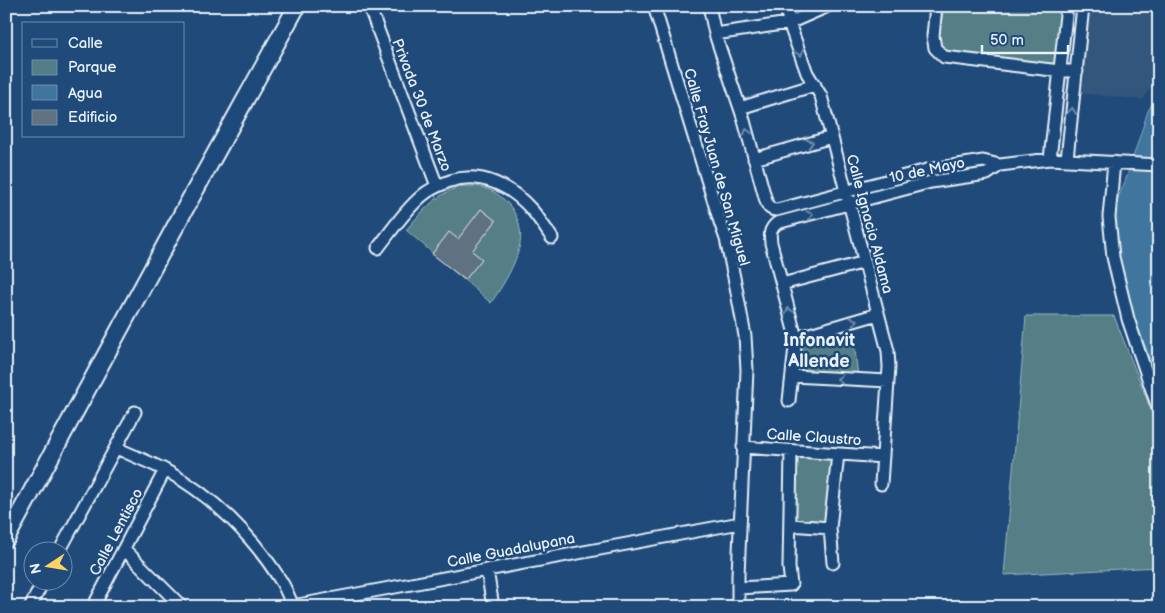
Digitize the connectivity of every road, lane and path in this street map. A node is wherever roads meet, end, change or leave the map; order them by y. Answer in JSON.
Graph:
{"nodes":[{"id":1,"x":297,"y":6,"type":"edge"},
{"id":2,"x":370,"y":6,"type":"edge"},
{"id":3,"x":654,"y":6,"type":"edge"},
{"id":4,"x":709,"y":6,"type":"edge"},
{"id":5,"x":786,"y":6,"type":"edge"},
{"id":6,"x":828,"y":6,"type":"edge"},
{"id":7,"x":936,"y":6,"type":"edge"},
{"id":8,"x":1067,"y":6,"type":"edge"},
{"id":9,"x":1083,"y":6,"type":"edge"},
{"id":10,"x":789,"y":23,"type":"junction"},
{"id":11,"x":715,"y":34,"type":"junction"},
{"id":12,"x":1077,"y":70,"type":"junction"},
{"id":13,"x":1060,"y":71,"type":"junction"},
{"id":14,"x":815,"y":85,"type":"junction"},
{"id":15,"x":740,"y":108,"type":"junction"},
{"id":16,"x":832,"y":137,"type":"junction"},
{"id":17,"x":1050,"y":158,"type":"junction"},
{"id":18,"x":754,"y":159,"type":"junction"},
{"id":19,"x":1068,"y":159,"type":"junction"},
{"id":20,"x":1114,"y":162,"type":"junction"},
{"id":21,"x":1000,"y":165,"type":"junction"},
{"id":22,"x":1159,"y":165,"type":"edge"},
{"id":23,"x":940,"y":168,"type":"junction"},
{"id":24,"x":942,"y":181,"type":"junction"},
{"id":25,"x":437,"y":186,"type":"junction"},
{"id":26,"x":846,"y":191,"type":"junction"},
{"id":27,"x":849,"y":204,"type":"junction"},
{"id":28,"x":552,"y":238,"type":"dead end"},
{"id":29,"x":378,"y":248,"type":"dead end"},
{"id":30,"x":865,"y":262,"type":"junction"},
{"id":31,"x":782,"y":284,"type":"junction"},
{"id":32,"x":878,"y":314,"type":"junction"},
{"id":33,"x":796,"y":338,"type":"junction"},
{"id":34,"x":792,"y":376,"type":"junction"},
{"id":35,"x":888,"y":381,"type":"junction"},
{"id":36,"x":789,"y":400,"type":"dead end"},
{"id":37,"x":1159,"y":411,"type":"edge"},
{"id":38,"x":135,"y":412,"type":"dead end"},
{"id":39,"x":743,"y":447,"type":"junction"},
{"id":40,"x":116,"y":448,"type":"junction"},
{"id":41,"x":791,"y":451,"type":"junction"},
{"id":42,"x":838,"y":454,"type":"junction"},
{"id":43,"x":883,"y":457,"type":"junction"},
{"id":44,"x":165,"y":470,"type":"junction"},
{"id":45,"x":881,"y":484,"type":"dead end"},
{"id":46,"x":740,"y":522,"type":"junction"},
{"id":47,"x":790,"y":525,"type":"junction"},
{"id":48,"x":830,"y":528,"type":"junction"},
{"id":49,"x":6,"y":540,"type":"edge"},
{"id":50,"x":65,"y":540,"type":"edge"},
{"id":51,"x":124,"y":549,"type":"junction"},
{"id":52,"x":833,"y":563,"type":"dead end"},
{"id":53,"x":487,"y":570,"type":"junction"},
{"id":54,"x":738,"y":588,"type":"junction"},
{"id":55,"x":39,"y":590,"type":"edge"},
{"id":56,"x":290,"y":606,"type":"edge"},
{"id":57,"x":30,"y":607,"type":"edge"},
{"id":58,"x":93,"y":607,"type":"edge"},
{"id":59,"x":182,"y":607,"type":"edge"},
{"id":60,"x":493,"y":607,"type":"edge"},
{"id":61,"x":738,"y":607,"type":"edge"}],
"edges":[{"from":1,"to":49,"type":"main road"},
{"from":2,"to":25,"type":"street","name":"Privada 30 de Marzo"},
{"from":3,"to":39,"type":"street","name":"Calle Fray Juan de San Miguel"},
{"from":4,"to":11,"type":"street"},
{"from":5,"to":10,"type":"street","name":"Calle Ignacio Aldama"},
{"from":6,"to":10,"type":"street"},
{"from":7,"to":13,"type":"street"},
{"from":8,"to":13,"type":"street"},
{"from":9,"to":12,"type":"street"},
{"from":10,"to":11,"type":"street"},
{"from":10,"to":14,"type":"street","name":"Calle Ignacio Aldama","one_way":true},
{"from":11,"to":15,"type":"street"},
{"from":12,"to":13,"type":"street"},
{"from":19,"to":12,"type":"street","one_way":true},
{"from":13,"to":17,"type":"street"},
{"from":14,"to":15,"type":"street"},
{"from":14,"to":16,"type":"street","name":"Calle Ignacio Aldama"},
{"from":18,"to":15,"type":"street","one_way":true},
{"from":18,"to":16,"type":"street","one_way":true},
{"from":16,"to":26,"type":"street","name":"Calle Ignacio Aldama"},
{"from":17,"to":19,"type":"street","name":"10 de Mayo"},
{"from":17,"to":21,"type":"street","name":"10 de Mayo"},
{"from":18,"to":26,"type":"street","name":"10 de Mayo"},
{"from":19,"to":20,"type":"street","name":"10 de Mayo"},
{"from":20,"to":22,"type":"street","name":"10 de Mayo"},
{"from":20,"to":37,"type":"street"},
{"from":21,"to":23,"type":"street","name":"10 de Mayo"},
{"from":21,"to":24,"type":"street","name":"10 de Mayo"},
{"from":23,"to":24,"type":"street"},
{"from":23,"to":26,"type":"street","name":"10 de Mayo"},
{"from":24,"to":27,"type":"street","name":"10 de Mayo"},
{"from":25,"to":28,"type":"street","name":"Privada 30 de Marzo"},
{"from":25,"to":29,"type":"street","name":"Privada 30 de Marzo"},
{"from":26,"to":27,"type":"street","name":"Calle Ignacio Aldama"},
{"from":27,"to":30,"type":"street","name":"Calle Ignacio Aldama"},
{"from":31,"to":27,"type":"street","name":"10 de Mayo","one_way":true},
{"from":30,"to":31,"type":"street"},
{"from":30,"to":32,"type":"street","name":"Calle Ignacio Aldama"},
{"from":33,"to":31,"type":"street","one_way":true},
{"from":33,"to":32,"type":"street","one_way":true},
{"from":32,"to":35,"type":"street","name":"Calle Ignacio Aldama"},
{"from":33,"to":34,"type":"street"},
{"from":35,"to":34,"type":"street","one_way":true},
{"from":34,"to":36,"type":"street"},
{"from":35,"to":43,"type":"street","name":"Calle Ignacio Aldama"},
{"from":38,"to":40,"type":"street"},
{"from":39,"to":41,"type":"street","name":"Calle Claustro"},
{"from":39,"to":46,"type":"street","name":"Calle Fray Juan de San Miguel"},
{"from":40,"to":44,"type":"street"},
{"from":40,"to":50,"type":"street"},
{"from":41,"to":42,"type":"street","name":"Calle Claustro"},
{"from":41,"to":47,"type":"street"},
{"from":42,"to":43,"type":"street","name":"Calle Claustro"},
{"from":42,"to":48,"type":"street"},
{"from":43,"to":45,"type":"street","name":"Calle Ignacio Aldama"},
{"from":44,"to":51,"type":"street","name":"Calle Lentisco"},
{"from":44,"to":56,"type":"street"},
{"from":46,"to":53,"type":"street","name":"Calle Guadalupana"},
{"from":46,"to":54,"type":"street","name":"Calle Fray Juan de San Miguel"},
{"from":47,"to":48,"type":"street"},
{"from":47,"to":54,"type":"street"},
{"from":48,"to":52,"type":"street"},
{"from":51,"to":58,"type":"street","name":"Calle Lentisco"},
{"from":51,"to":59,"type":"street"},
{"from":53,"to":56,"type":"street","name":"Calle Guadalupana"},
{"from":53,"to":60,"type":"street"},
{"from":54,"to":61,"type":"street","name":"Calle Fray Juan de San Miguel"},
{"from":55,"to":57,"type":"street"}]}
